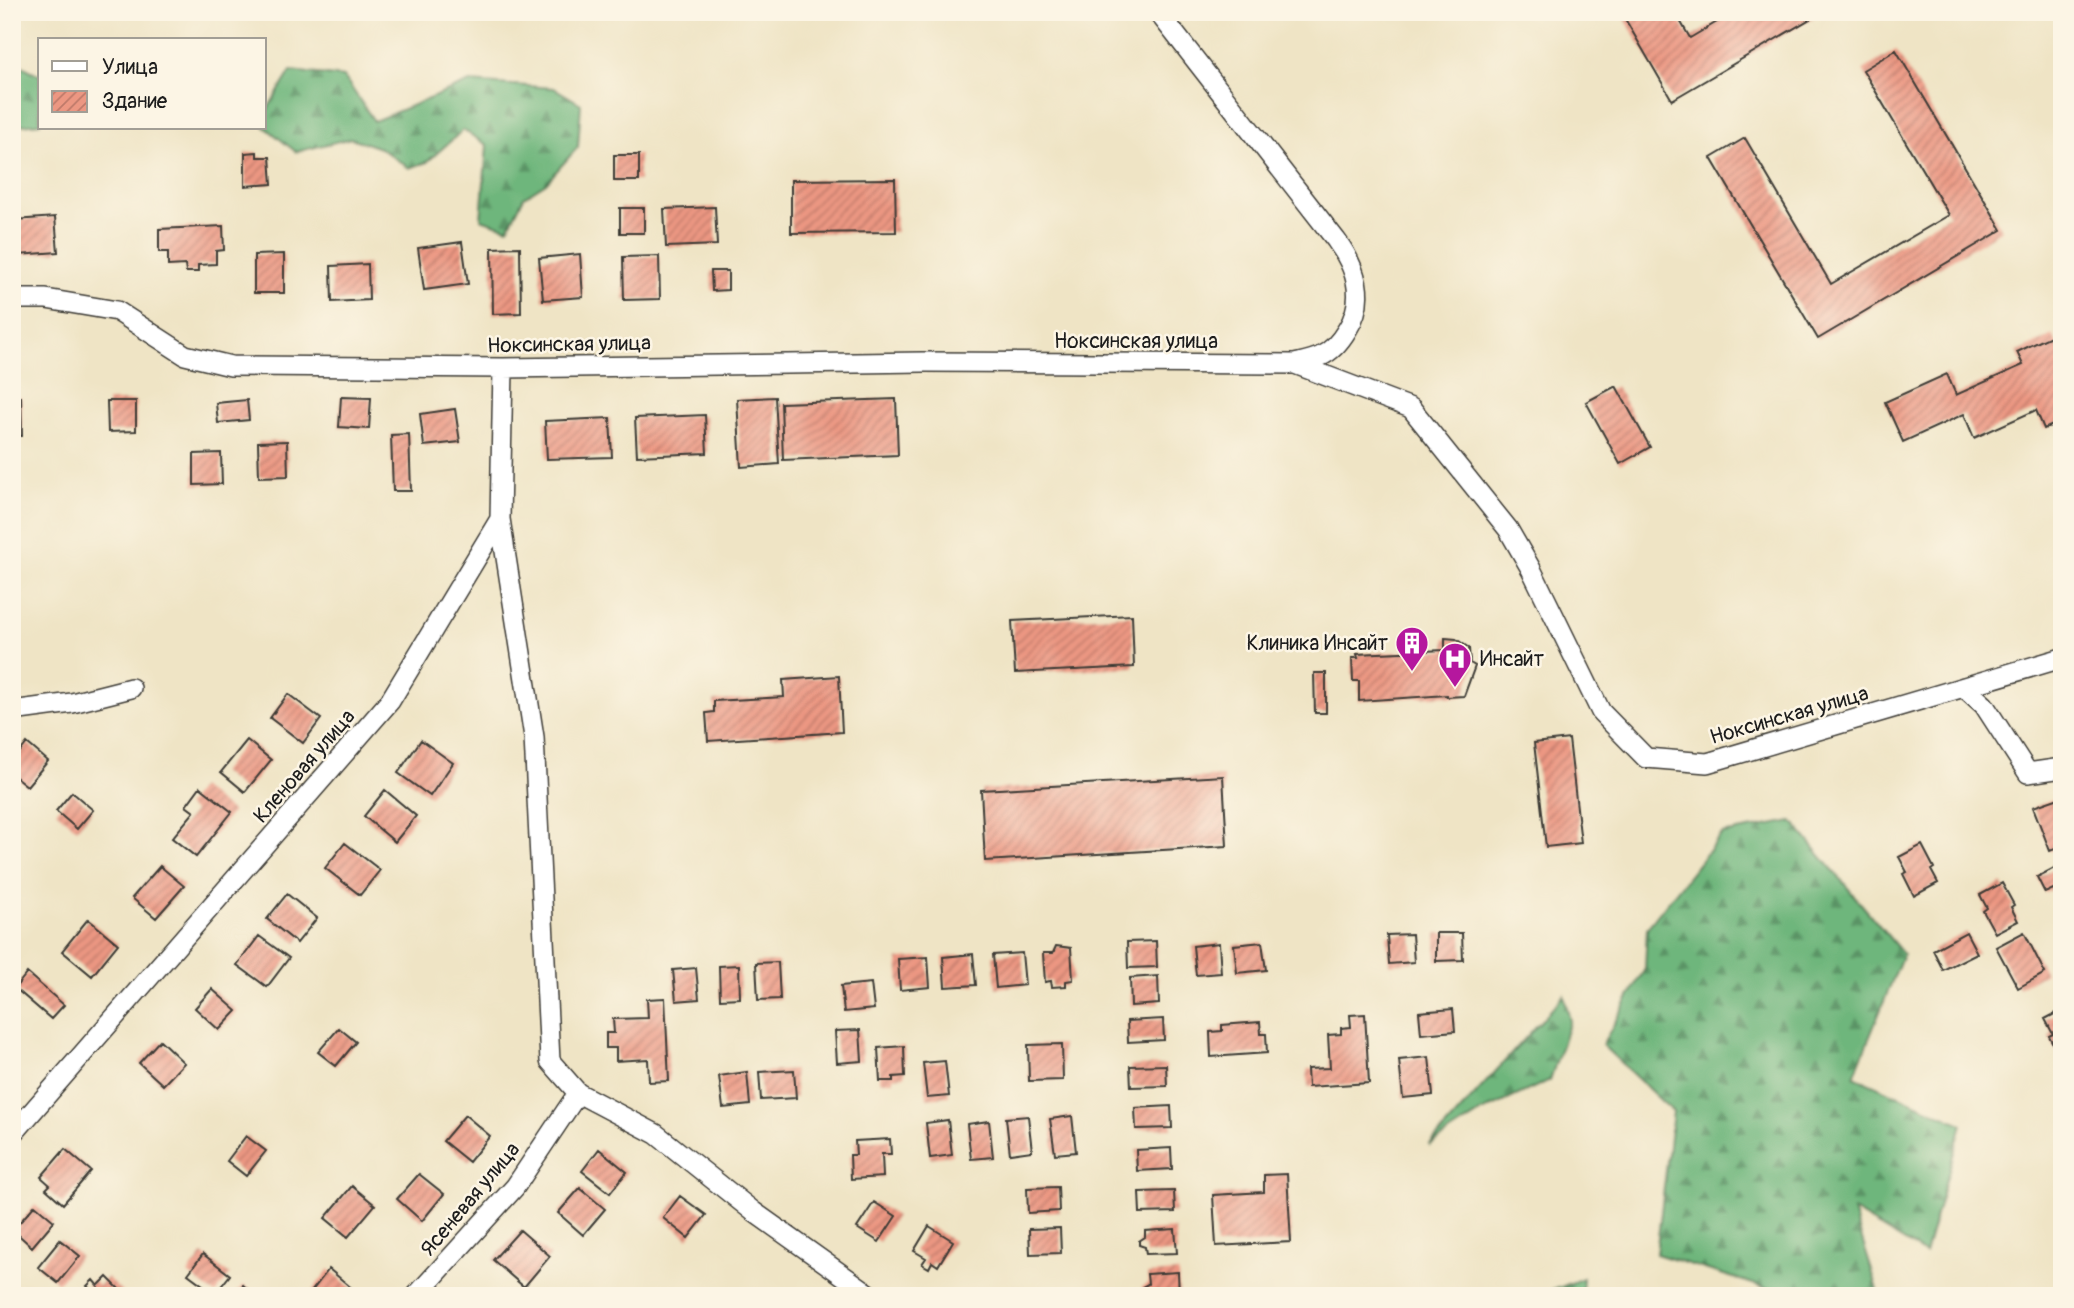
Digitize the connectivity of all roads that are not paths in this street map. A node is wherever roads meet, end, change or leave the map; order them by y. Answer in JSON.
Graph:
{"nodes":[{"id":1,"x":1158,"y":12,"type":"edge"},
{"id":2,"x":12,"y":299,"type":"edge"},
{"id":3,"x":1295,"y":364,"type":"junction"},
{"id":4,"x":503,"y":368,"type":"junction"},
{"id":5,"x":500,"y":519,"type":"junction"},
{"id":6,"x":2062,"y":658,"type":"edge"},
{"id":7,"x":1964,"y":687,"type":"junction"},
{"id":8,"x":131,"y":688,"type":"dead end"},
{"id":9,"x":12,"y":711,"type":"edge"},
{"id":10,"x":2062,"y":768,"type":"edge"},
{"id":11,"x":578,"y":1093,"type":"junction"},
{"id":12,"x":12,"y":1135,"type":"edge"},
{"id":13,"x":416,"y":1296,"type":"edge"},
{"id":14,"x":872,"y":1296,"type":"edge"}],
"edges":[{"from":1,"to":3,"type":"street"},
{"from":2,"to":4,"type":"street","name":"Ноксинская улица"},
{"from":3,"to":4,"type":"street","name":"Ноксинская улица"},
{"from":3,"to":7,"type":"street","name":"Ноксинская улица"},
{"from":4,"to":5,"type":"street"},
{"from":5,"to":11,"type":"street"},
{"from":5,"to":12,"type":"street","name":"Кленовая улица"},
{"from":6,"to":7,"type":"street","name":"Ноксинская улица"},
{"from":7,"to":10,"type":"street"},
{"from":8,"to":9,"type":"street"},
{"from":11,"to":13,"type":"street","name":"Ясеневая улица"},
{"from":11,"to":14,"type":"street"}]}
